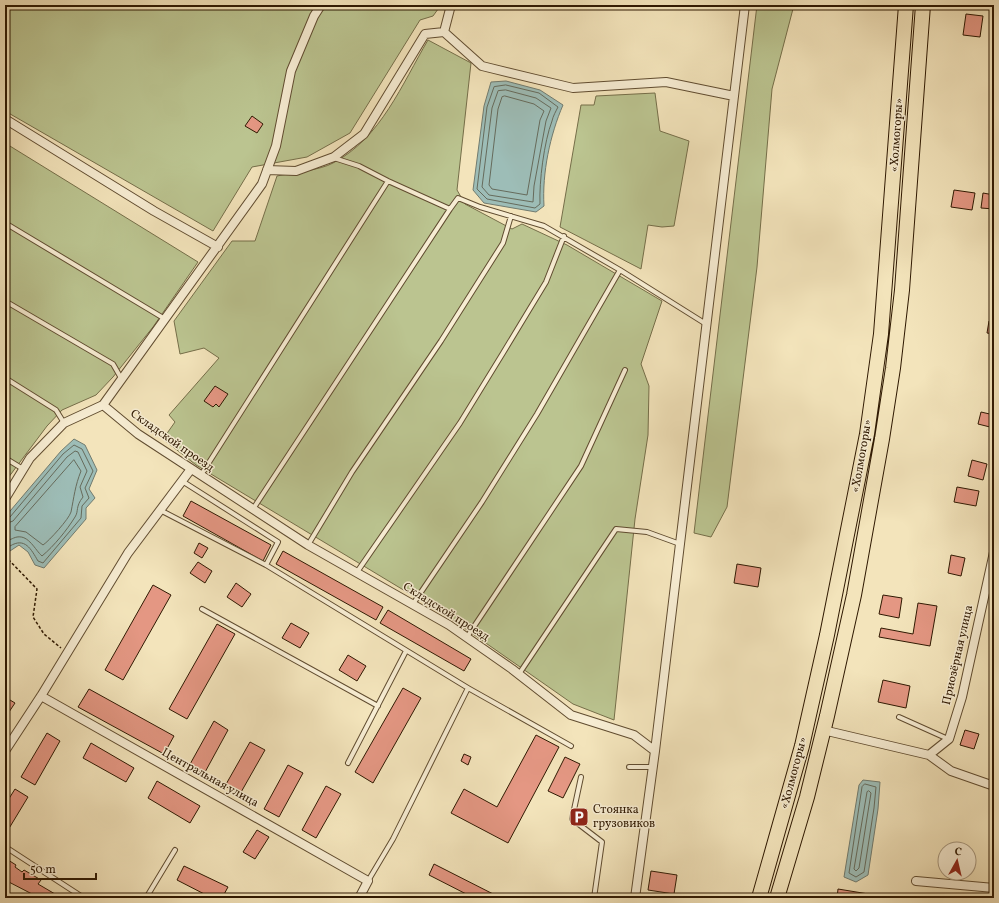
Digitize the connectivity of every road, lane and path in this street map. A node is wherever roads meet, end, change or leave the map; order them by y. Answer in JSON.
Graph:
{"nodes":[{"id":1,"x":321,"y":5,"type":"edge"},
{"id":2,"x":451,"y":5,"type":"edge"},
{"id":3,"x":745,"y":5,"type":"edge"},
{"id":4,"x":906,"y":5,"type":"edge"},
{"id":5,"x":923,"y":5,"type":"edge"},
{"id":6,"x":444,"y":32,"type":"junction"},
{"id":7,"x":734,"y":96,"type":"junction"},
{"id":8,"x":5,"y":119,"type":"edge"},
{"id":9,"x":334,"y":157,"type":"junction"},
{"id":10,"x":267,"y":170,"type":"junction"},
{"id":11,"x":388,"y":181,"type":"junction"},
{"id":12,"x":450,"y":209,"type":"junction"},
{"id":13,"x":511,"y":216,"type":"junction"},
{"id":14,"x":5,"y":223,"type":"edge"},
{"id":15,"x":564,"y":236,"type":"junction"},
{"id":16,"x":218,"y":247,"type":"junction"},
{"id":17,"x":620,"y":270,"type":"junction"},
{"id":18,"x":5,"y":300,"type":"edge"},
{"id":19,"x":166,"y":319,"type":"junction"},
{"id":20,"x":706,"y":324,"type":"junction"},
{"id":21,"x":624,"y":370,"type":"dead end"},
{"id":22,"x":5,"y":378,"type":"edge"},
{"id":23,"x":121,"y":378,"type":"junction"},
{"id":24,"x":103,"y":405,"type":"junction"},
{"id":25,"x":64,"y":423,"type":"junction"},
{"id":26,"x":5,"y":458,"type":"edge"},
{"id":27,"x":23,"y":469,"type":"junction"},
{"id":28,"x":191,"y":469,"type":"junction"},
{"id":29,"x":201,"y":475,"type":"junction"},
{"id":30,"x":182,"y":481,"type":"junction"},
{"id":31,"x":5,"y":499,"type":"edge"},
{"id":32,"x":253,"y":509,"type":"junction"},
{"id":33,"x":160,"y":510,"type":"junction"},
{"id":34,"x":680,"y":544,"type":"junction"},
{"id":35,"x":308,"y":545,"type":"junction"},
{"id":36,"x":994,"y":552,"type":"edge"},
{"id":37,"x":5,"y":556,"type":"edge"},
{"id":38,"x":266,"y":565,"type":"junction"},
{"id":39,"x":357,"y":573,"type":"junction"},
{"id":40,"x":413,"y":605,"type":"junction"},
{"id":41,"x":202,"y":609,"type":"dead end"},
{"id":42,"x":467,"y":638,"type":"junction"},
{"id":43,"x":406,"y":651,"type":"junction"},
{"id":44,"x":67,"y":654,"type":"junction"},
{"id":45,"x":519,"y":675,"type":"junction"},
{"id":46,"x":468,"y":688,"type":"junction"},
{"id":47,"x":41,"y":696,"type":"junction"},
{"id":48,"x":378,"y":706,"type":"junction"},
{"id":49,"x":899,"y":717,"type":"dead end"},
{"id":50,"x":823,"y":730,"type":"junction"},
{"id":51,"x":949,"y":739,"type":"junction"},
{"id":52,"x":571,"y":746,"type":"dead end"},
{"id":53,"x":5,"y":751,"type":"edge"},
{"id":54,"x":655,"y":751,"type":"junction"},
{"id":55,"x":930,"y":755,"type":"junction"},
{"id":56,"x":348,"y":763,"type":"dead end"},
{"id":57,"x":629,"y":767,"type":"dead end"},
{"id":58,"x":653,"y":767,"type":"junction"},
{"id":59,"x":581,"y":777,"type":"dead end"},
{"id":60,"x":994,"y":786,"type":"edge"},
{"id":61,"x":7,"y":848,"type":"dead end"},
{"id":62,"x":175,"y":850,"type":"dead end"},
{"id":63,"x":368,"y":881,"type":"junction"},
{"id":64,"x":916,"y":881,"type":"dead end"},
{"id":65,"x":994,"y":888,"type":"edge"},
{"id":66,"x":84,"y":898,"type":"edge"},
{"id":67,"x":146,"y":898,"type":"edge"},
{"id":68,"x":359,"y":898,"type":"edge"},
{"id":69,"x":594,"y":898,"type":"edge"},
{"id":70,"x":635,"y":898,"type":"edge"},
{"id":71,"x":759,"y":898,"type":"edge"},
{"id":72,"x":778,"y":898,"type":"edge"}],
"edges":[{"from":1,"to":10,"type":"street"},
{"from":2,"to":6,"type":"street"},
{"from":3,"to":7,"type":"street"},
{"from":4,"to":71,"type":"highway","name":"«Холмогоры»"},
{"from":5,"to":50,"type":"highway","name":"«Холмогоры»"},
{"from":6,"to":7,"type":"street"},
{"from":6,"to":9,"type":"street"},
{"from":7,"to":20,"type":"street"},
{"from":8,"to":16,"type":"street"},
{"from":9,"to":10,"type":"street"},
{"from":9,"to":11,"type":"lane"},
{"from":10,"to":16,"type":"street"},
{"from":11,"to":12,"type":"lane"},
{"from":11,"to":29,"type":"lane"},
{"from":12,"to":13,"type":"lane"},
{"from":12,"to":32,"type":"lane"},
{"from":13,"to":15,"type":"lane"},
{"from":13,"to":35,"type":"lane"},
{"from":14,"to":19,"type":"lane"},
{"from":15,"to":17,"type":"lane"},
{"from":15,"to":39,"type":"lane"},
{"from":16,"to":19,"type":"street"},
{"from":17,"to":20,"type":"lane"},
{"from":17,"to":40,"type":"lane"},
{"from":18,"to":23,"type":"lane"},
{"from":19,"to":23,"type":"street"},
{"from":20,"to":34,"type":"street"},
{"from":21,"to":42,"type":"lane"},
{"from":22,"to":25,"type":"lane"},
{"from":23,"to":24,"type":"street"},
{"from":24,"to":25,"type":"street"},
{"from":24,"to":28,"type":"street","name":"Складской проезд"},
{"from":25,"to":27,"type":"street"},
{"from":26,"to":27,"type":"lane"},
{"from":27,"to":31,"type":"street"},
{"from":28,"to":29,"type":"street","name":"Складской проезд"},
{"from":28,"to":30,"type":"street"},
{"from":29,"to":32,"type":"street","name":"Складской проезд"},
{"from":30,"to":33,"type":"street"},
{"from":30,"to":38,"type":"lane"},
{"from":32,"to":35,"type":"street","name":"Складской проезд"},
{"from":33,"to":38,"type":"lane"},
{"from":33,"to":44,"type":"street"},
{"from":34,"to":45,"type":"lane"},
{"from":34,"to":54,"type":"street"},
{"from":35,"to":39,"type":"street","name":"Складской проезд"},
{"from":36,"to":51,"type":"street","name":"Приозёрная улица"},
{"from":37,"to":44,"type":"path"},
{"from":38,"to":43,"type":"lane"},
{"from":39,"to":40,"type":"street","name":"Складской проезд"},
{"from":40,"to":42,"type":"street","name":"Складской проезд"},
{"from":41,"to":48,"type":"lane"},
{"from":42,"to":45,"type":"street","name":"Складской проезд"},
{"from":43,"to":46,"type":"lane"},
{"from":43,"to":48,"type":"lane"},
{"from":44,"to":47,"type":"street"},
{"from":45,"to":54,"type":"street","name":"Складской проезд"},
{"from":46,"to":52,"type":"lane"},
{"from":46,"to":63,"type":"lane"},
{"from":47,"to":53,"type":"street"},
{"from":47,"to":63,"type":"street","name":"Центральная улица"},
{"from":48,"to":56,"type":"lane"},
{"from":49,"to":51,"type":"lane"},
{"from":50,"to":55,"type":"street"},
{"from":50,"to":72,"type":"highway","name":"«Холмогоры»"},
{"from":51,"to":55,"type":"street"},
{"from":54,"to":58,"type":"street"},
{"from":55,"to":60,"type":"street"},
{"from":57,"to":58,"type":"lane"},
{"from":58,"to":70,"type":"street"},
{"from":59,"to":69,"type":"lane"},
{"from":61,"to":66,"type":"lane"},
{"from":62,"to":67,"type":"lane"},
{"from":63,"to":68,"type":"street"},
{"from":64,"to":65,"type":"street"}]}
